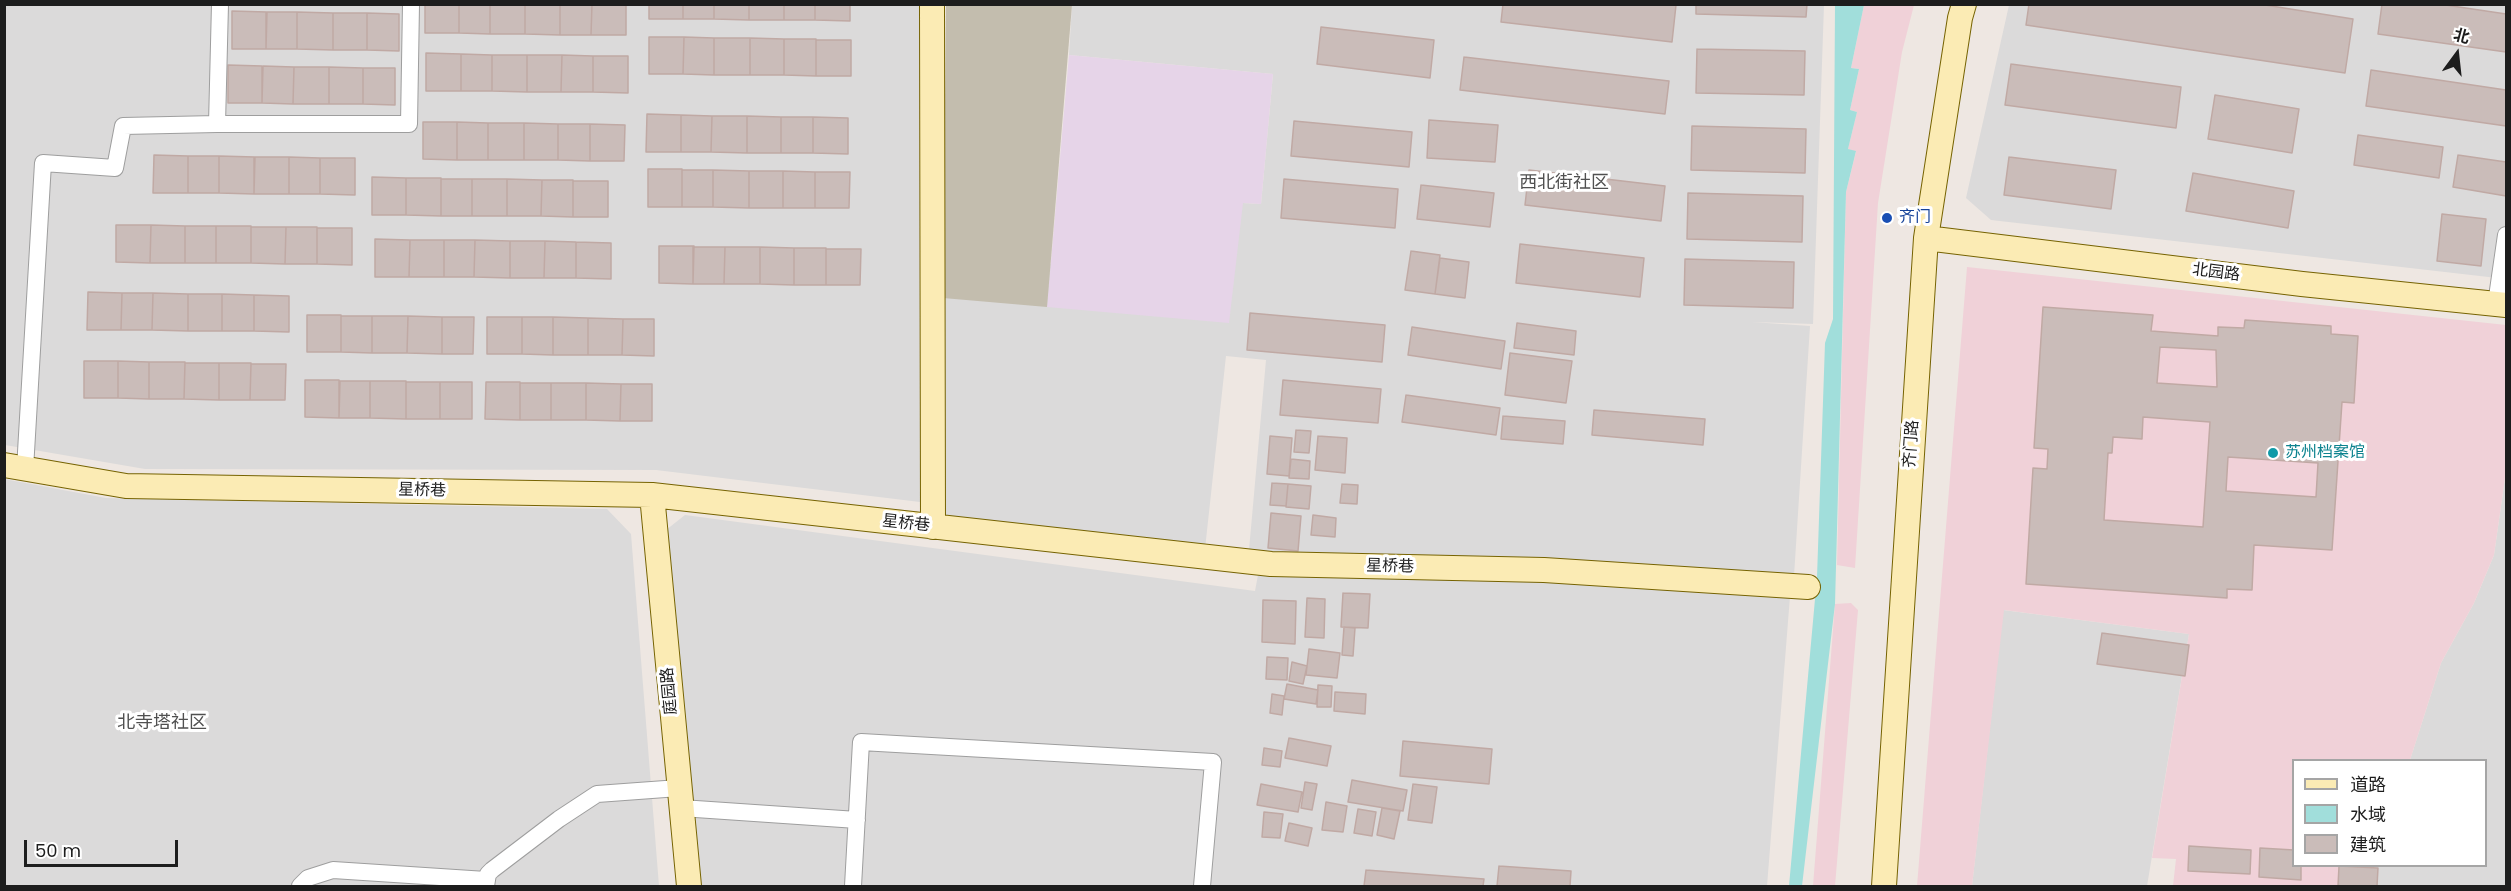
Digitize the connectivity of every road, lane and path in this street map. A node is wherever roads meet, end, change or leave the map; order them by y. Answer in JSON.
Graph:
{"nodes":[{"id":1,"x":219,"y":4,"type":"edge"},
{"id":2,"x":411,"y":4,"type":"edge"},
{"id":3,"x":932,"y":4,"type":"edge"},
{"id":4,"x":1964,"y":4,"type":"edge"},
{"id":5,"x":217,"y":124,"type":"junction"},
{"id":6,"x":2506,"y":235,"type":"edge"},
{"id":7,"x":1926,"y":238,"type":"junction"},
{"id":8,"x":2501,"y":305,"type":"edge"},
{"id":9,"x":15,"y":467,"type":"edge"},
{"id":10,"x":652,"y":495,"type":"junction"},
{"id":11,"x":933,"y":527,"type":"junction"},
{"id":12,"x":1808,"y":587,"type":"dead end"},
{"id":13,"x":680,"y":798,"type":"junction"},
{"id":14,"x":857,"y":820,"type":"junction"},
{"id":15,"x":486,"y":883,"type":"edge"},
{"id":16,"x":300,"y":886,"type":"edge"},
{"id":17,"x":689,"y":886,"type":"edge"},
{"id":18,"x":853,"y":886,"type":"edge"},
{"id":19,"x":1202,"y":886,"type":"edge"},
{"id":20,"x":1884,"y":886,"type":"edge"}],
"edges":[{"from":1,"to":5,"type":"street"},
{"from":2,"to":5,"type":"street"},
{"from":3,"to":11,"type":"street"},
{"from":4,"to":7,"type":"street","name":"齐门路"},
{"from":5,"to":9,"type":"street"},
{"from":6,"to":8,"type":"street"},
{"from":7,"to":8,"type":"street","name":"北园路"},
{"from":7,"to":20,"type":"street","name":"齐门路"},
{"from":9,"to":10,"type":"street","name":"星桥巷"},
{"from":10,"to":11,"type":"street","name":"星桥巷"},
{"from":10,"to":13,"type":"street","name":"庭园路"},
{"from":11,"to":12,"type":"street","name":"星桥巷"},
{"from":13,"to":14,"type":"street"},
{"from":13,"to":15,"type":"street"},
{"from":13,"to":17,"type":"street","name":"庭园路"},
{"from":14,"to":18,"type":"street"},
{"from":14,"to":19,"type":"street"},
{"from":15,"to":16,"type":"street"}]}
